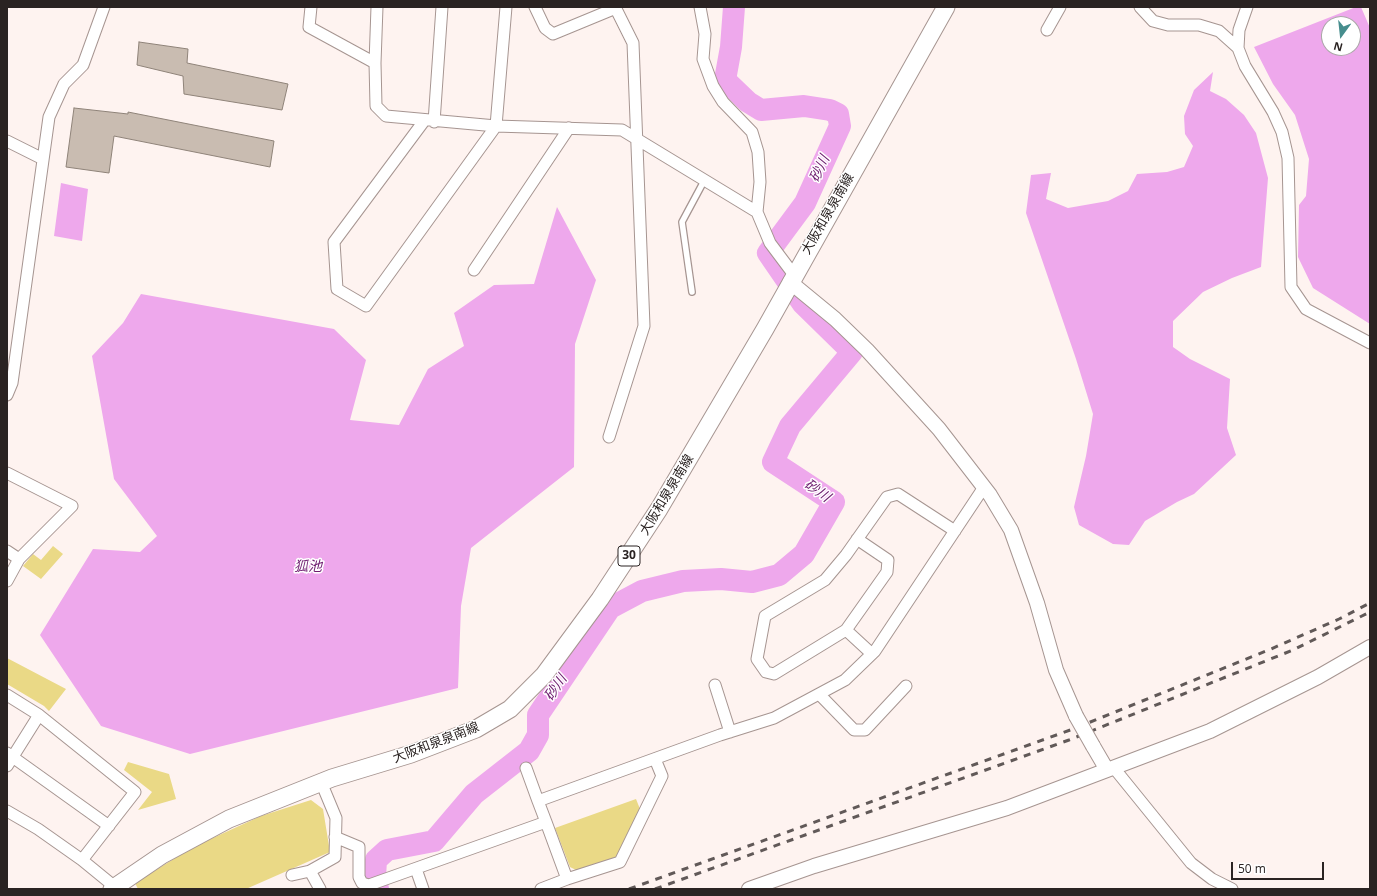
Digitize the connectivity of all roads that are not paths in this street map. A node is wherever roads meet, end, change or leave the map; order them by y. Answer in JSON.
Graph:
{"nodes":[{"id":1,"x":104,"y":7,"type":"edge"},
{"id":2,"x":311,"y":7,"type":"edge"},
{"id":3,"x":377,"y":7,"type":"edge"},
{"id":4,"x":442,"y":7,"type":"edge"},
{"id":5,"x":506,"y":7,"type":"edge"},
{"id":6,"x":535,"y":7,"type":"edge"},
{"id":7,"x":700,"y":7,"type":"edge"},
{"id":8,"x":946,"y":7,"type":"edge"},
{"id":9,"x":1060,"y":7,"type":"edge"},
{"id":10,"x":1140,"y":7,"type":"edge"},
{"id":11,"x":1247,"y":7,"type":"edge"},
{"id":12,"x":616,"y":8,"type":"edge"},
{"id":13,"x":1046,"y":30,"type":"dead end"},
{"id":14,"x":1238,"y":48,"type":"junction"},
{"id":15,"x":374,"y":63,"type":"junction"},
{"id":16,"x":429,"y":121,"type":"junction"},
{"id":17,"x":496,"y":126,"type":"junction"},
{"id":18,"x":569,"y":128,"type":"junction"},
{"id":19,"x":638,"y":138,"type":"junction"},
{"id":20,"x":7,"y":140,"type":"edge"},
{"id":21,"x":43,"y":159,"type":"junction"},
{"id":22,"x":704,"y":181,"type":"junction"},
{"id":23,"x":757,"y":212,"type":"junction"},
{"id":24,"x":474,"y":270,"type":"dead end"},
{"id":25,"x":792,"y":279,"type":"junction"},
{"id":26,"x":692,"y":292,"type":"dead end"},
{"id":27,"x":1370,"y":343,"type":"edge"},
{"id":28,"x":7,"y":395,"type":"edge"},
{"id":29,"x":609,"y":438,"type":"dead end"},
{"id":30,"x":7,"y":474,"type":"edge"},
{"id":31,"x":984,"y":487,"type":"junction"},
{"id":32,"x":955,"y":531,"type":"junction"},
{"id":33,"x":857,"y":540,"type":"junction"},
{"id":34,"x":7,"y":551,"type":"edge"},
{"id":35,"x":19,"y":559,"type":"junction"},
{"id":36,"x":7,"y":581,"type":"edge"},
{"id":37,"x":846,"y":630,"type":"junction"},
{"id":38,"x":1370,"y":647,"type":"edge"},
{"id":39,"x":872,"y":654,"type":"junction"},
{"id":40,"x":715,"y":685,"type":"dead end"},
{"id":41,"x":906,"y":686,"type":"dead end"},
{"id":42,"x":819,"y":694,"type":"junction"},
{"id":43,"x":7,"y":695,"type":"edge"},
{"id":44,"x":39,"y":715,"type":"junction"},
{"id":45,"x":730,"y":732,"type":"junction"},
{"id":46,"x":10,"y":755,"type":"edge"},
{"id":47,"x":655,"y":758,"type":"junction"},
{"id":48,"x":7,"y":766,"type":"edge"},
{"id":49,"x":526,"y":768,"type":"dead end"},
{"id":50,"x":1110,"y":769,"type":"junction"},
{"id":51,"x":322,"y":782,"type":"junction"},
{"id":52,"x":538,"y":801,"type":"junction"},
{"id":53,"x":7,"y":812,"type":"edge"},
{"id":54,"x":546,"y":822,"type":"junction"},
{"id":55,"x":109,"y":826,"type":"junction"},
{"id":56,"x":335,"y":837,"type":"junction"},
{"id":57,"x":82,"y":860,"type":"junction"},
{"id":58,"x":416,"y":869,"type":"junction"},
{"id":59,"x":310,"y":871,"type":"junction"},
{"id":60,"x":292,"y":876,"type":"dead end"},
{"id":61,"x":567,"y":879,"type":"junction"},
{"id":62,"x":113,"y":888,"type":"edge"},
{"id":63,"x":320,"y":889,"type":"edge"},
{"id":64,"x":423,"y":889,"type":"edge"},
{"id":65,"x":541,"y":889,"type":"edge"},
{"id":66,"x":749,"y":889,"type":"edge"},
{"id":67,"x":1232,"y":889,"type":"edge"}],
"edges":[{"from":1,"to":21,"type":"street"},
{"from":2,"to":15,"type":"street"},
{"from":3,"to":15,"type":"street"},
{"from":4,"to":16,"type":"street"},
{"from":5,"to":17,"type":"street"},
{"from":6,"to":12,"type":"street"},
{"from":7,"to":23,"type":"street"},
{"from":8,"to":25,"type":"main road","name":"大阪和泉泉南線","number":"30"},
{"from":9,"to":13,"type":"street"},
{"from":10,"to":14,"type":"street"},
{"from":11,"to":14,"type":"street"},
{"from":12,"to":19,"type":"street"},
{"from":14,"to":27,"type":"street"},
{"from":15,"to":16,"type":"street"},
{"from":16,"to":17,"type":"street"},
{"from":16,"to":17,"type":"street"},
{"from":17,"to":18,"type":"street"},
{"from":18,"to":19,"type":"street"},
{"from":18,"to":24,"type":"street"},
{"from":19,"to":22,"type":"street"},
{"from":19,"to":29,"type":"street"},
{"from":20,"to":21,"type":"street"},
{"from":21,"to":28,"type":"street"},
{"from":22,"to":23,"type":"street"},
{"from":22,"to":26,"type":"lane"},
{"from":23,"to":25,"type":"street"},
{"from":25,"to":31,"type":"street"},
{"from":25,"to":51,"type":"main road","name":"大阪和泉泉南線","number":"30"},
{"from":30,"to":35,"type":"street"},
{"from":31,"to":32,"type":"street"},
{"from":31,"to":50,"type":"street","bridge":true},
{"from":32,"to":33,"type":"street"},
{"from":32,"to":39,"type":"street"},
{"from":33,"to":37,"type":"street"},
{"from":33,"to":37,"type":"street"},
{"from":34,"to":35,"type":"street"},
{"from":35,"to":36,"type":"street"},
{"from":37,"to":39,"type":"street"},
{"from":38,"to":50,"type":"street"},
{"from":39,"to":42,"type":"street"},
{"from":40,"to":45,"type":"street"},
{"from":41,"to":42,"type":"street"},
{"from":42,"to":45,"type":"street"},
{"from":43,"to":44,"type":"street"},
{"from":44,"to":46,"type":"street"},
{"from":44,"to":55,"type":"street"},
{"from":45,"to":47,"type":"street"},
{"from":46,"to":48,"type":"street"},
{"from":46,"to":55,"type":"street"},
{"from":47,"to":52,"type":"street"},
{"from":47,"to":61,"type":"street"},
{"from":49,"to":52,"type":"street"},
{"from":50,"to":66,"type":"street"},
{"from":50,"to":67,"type":"street"},
{"from":51,"to":56,"type":"street"},
{"from":51,"to":62,"type":"main road","name":"大阪和泉泉南線","number":"30"},
{"from":52,"to":54,"type":"street"},
{"from":53,"to":57,"type":"street"},
{"from":54,"to":58,"type":"street"},
{"from":54,"to":61,"type":"street"},
{"from":55,"to":57,"type":"street"},
{"from":56,"to":58,"type":"street"},
{"from":56,"to":59,"type":"street"},
{"from":57,"to":62,"type":"street"},
{"from":58,"to":64,"type":"street"},
{"from":59,"to":60,"type":"street"},
{"from":59,"to":63,"type":"street"},
{"from":61,"to":65,"type":"street"}]}
